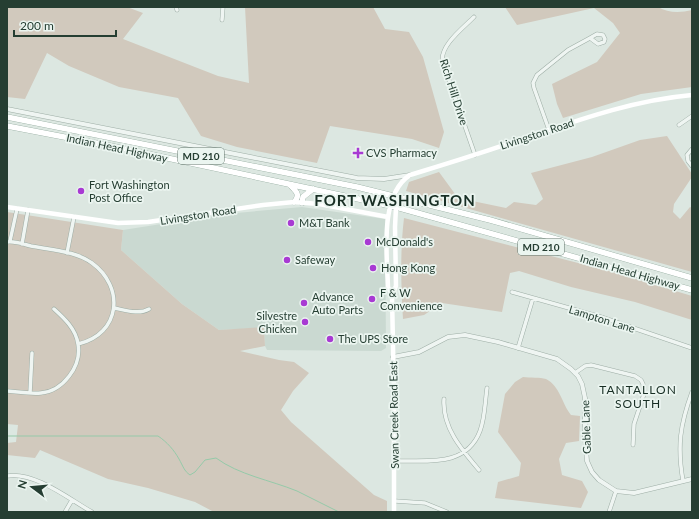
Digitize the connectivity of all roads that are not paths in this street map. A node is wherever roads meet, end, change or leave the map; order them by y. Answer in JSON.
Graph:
{"nodes":[{"id":1,"x":223,"y":7,"type":"edge"},
{"id":2,"x":474,"y":16,"type":"dead end"},
{"id":3,"x":222,"y":20,"type":"dead end"},
{"id":4,"x":590,"y":38,"type":"dead end"},
{"id":5,"x":692,"y":95,"type":"edge"},
{"id":6,"x":7,"y":109,"type":"edge"},
{"id":7,"x":692,"y":116,"type":"edge"},
{"id":8,"x":7,"y":117,"type":"edge"},
{"id":9,"x":679,"y":125,"type":"dead end"},
{"id":10,"x":7,"y":126,"type":"edge"},
{"id":11,"x":549,"y":130,"type":"junction"},
{"id":12,"x":692,"y":149,"type":"edge"},
{"id":13,"x":475,"y":155,"type":"junction"},
{"id":14,"x":692,"y":166,"type":"edge"},
{"id":15,"x":410,"y":175,"type":"junction"},
{"id":16,"x":288,"y":184,"type":"junction"},
{"id":17,"x":313,"y":189,"type":"junction"},
{"id":18,"x":394,"y":196,"type":"junction"},
{"id":19,"x":294,"y":202,"type":"junction"},
{"id":20,"x":302,"y":203,"type":"junction"},
{"id":21,"x":393,"y":206,"type":"junction"},
{"id":22,"x":7,"y":207,"type":"edge"},
{"id":23,"x":16,"y":209,"type":"junction"},
{"id":24,"x":28,"y":210,"type":"junction"},
{"id":25,"x":74,"y":217,"type":"junction"},
{"id":26,"x":388,"y":217,"type":"junction"},
{"id":27,"x":9,"y":242,"type":"edge"},
{"id":28,"x":22,"y":244,"type":"junction"},
{"id":29,"x":67,"y":253,"type":"junction"},
{"id":30,"x":692,"y":278,"type":"edge"},
{"id":31,"x":692,"y":290,"type":"edge"},
{"id":32,"x":512,"y":292,"type":"dead end"},
{"id":33,"x":392,"y":295,"type":"junction"},
{"id":34,"x":533,"y":298,"type":"junction"},
{"id":35,"x":114,"y":308,"type":"junction"},
{"id":36,"x":54,"y":309,"type":"dead end"},
{"id":37,"x":149,"y":309,"type":"dead end"},
{"id":38,"x":78,"y":344,"type":"junction"},
{"id":39,"x":518,"y":348,"type":"junction"},
{"id":40,"x":692,"y":348,"type":"edge"},
{"id":41,"x":32,"y":353,"type":"dead end"},
{"id":42,"x":393,"y":356,"type":"junction"},
{"id":43,"x":575,"y":373,"type":"junction"},
{"id":44,"x":487,"y":388,"type":"dead end"},
{"id":45,"x":7,"y":391,"type":"edge"},
{"id":46,"x":692,"y":392,"type":"edge"},
{"id":47,"x":30,"y":393,"type":"junction"},
{"id":48,"x":444,"y":399,"type":"dead end"},
{"id":49,"x":633,"y":445,"type":"dead end"},
{"id":50,"x":464,"y":453,"type":"junction"},
{"id":51,"x":394,"y":462,"type":"junction"},
{"id":52,"x":479,"y":470,"type":"dead end"},
{"id":53,"x":7,"y":476,"type":"edge"},
{"id":54,"x":692,"y":479,"type":"edge"},
{"id":55,"x":683,"y":481,"type":"junction"},
{"id":56,"x":616,"y":491,"type":"junction"},
{"id":57,"x":72,"y":500,"type":"junction"},
{"id":58,"x":395,"y":501,"type":"junction"},
{"id":59,"x":65,"y":512,"type":"edge"},
{"id":60,"x":92,"y":512,"type":"edge"},
{"id":61,"x":394,"y":512,"type":"edge"},
{"id":62,"x":447,"y":512,"type":"edge"},
{"id":63,"x":609,"y":512,"type":"edge"}],
"edges":[{"from":1,"to":3,"type":"street"},
{"from":2,"to":13,"type":"street","name":"Rich Hill Drive"},
{"from":4,"to":11,"type":"street"},
{"from":5,"to":11,"type":"main road","name":"Livingston Road"},
{"from":6,"to":15,"type":"street"},
{"from":7,"to":9,"type":"street"},
{"from":8,"to":18,"type":"highway","name":"Indian Head Highway","number":"MD 210"},
{"from":10,"to":16,"type":"highway","name":"Indian Head Highway","number":"MD 210"},
{"from":11,"to":13,"type":"main road","name":"Livingston Road"},
{"from":12,"to":14,"type":"street"},
{"from":13,"to":15,"type":"main road","name":"Livingston Road"},
{"from":15,"to":18,"type":"main road","name":"Livingston Road"},
{"from":16,"to":17,"type":"highway","name":"Indian Head Highway","number":"MD 210"},
{"from":16,"to":19,"type":"highway"},
{"from":17,"to":20,"type":"highway"},
{"from":17,"to":21,"type":"highway","name":"Indian Head Highway","number":"MD 210"},
{"from":18,"to":21,"type":"main road","name":"Swan Creek Road East"},
{"from":18,"to":30,"type":"highway","name":"Indian Head Highway","number":"MD 210"},
{"from":19,"to":20,"type":"main road","name":"Livingston Road"},
{"from":19,"to":25,"type":"main road","name":"Livingston Road"},
{"from":20,"to":26,"type":"main road","name":"Livingston Road"},
{"from":21,"to":26,"type":"main road","name":"Swan Creek Road East"},
{"from":21,"to":31,"type":"highway","name":"Indian Head Highway","number":"MD 210"},
{"from":21,"to":33,"type":"main road","name":"Swan Creek Road East"},
{"from":22,"to":23,"type":"main road","name":"Livingston Road"},
{"from":23,"to":24,"type":"main road","name":"Livingston Road"},
{"from":23,"to":27,"type":"street"},
{"from":24,"to":25,"type":"main road","name":"Livingston Road"},
{"from":24,"to":28,"type":"street"},
{"from":25,"to":29,"type":"street"},
{"from":26,"to":33,"type":"main road","name":"Swan Creek Road East"},
{"from":27,"to":28,"type":"street"},
{"from":28,"to":29,"type":"street"},
{"from":29,"to":35,"type":"street"},
{"from":32,"to":34,"type":"street","name":"Lampton Lane"},
{"from":33,"to":42,"type":"main road","name":"Swan Creek Road East"},
{"from":34,"to":39,"type":"street"},
{"from":34,"to":40,"type":"street","name":"Lampton Lane"},
{"from":35,"to":37,"type":"street"},
{"from":35,"to":38,"type":"street"},
{"from":36,"to":38,"type":"street"},
{"from":38,"to":47,"type":"street"},
{"from":39,"to":42,"type":"street","name":"Gable Lane"},
{"from":39,"to":43,"type":"street","name":"Gable Lane"},
{"from":41,"to":47,"type":"street"},
{"from":42,"to":51,"type":"main road","name":"Swan Creek Road East"},
{"from":43,"to":49,"type":"street"},
{"from":43,"to":56,"type":"street","name":"Gable Lane"},
{"from":44,"to":50,"type":"street"},
{"from":45,"to":47,"type":"street"},
{"from":46,"to":55,"type":"street"},
{"from":48,"to":50,"type":"street"},
{"from":50,"to":51,"type":"street"},
{"from":50,"to":52,"type":"street"},
{"from":51,"to":58,"type":"main road","name":"Swan Creek Road East"},
{"from":53,"to":57,"type":"street"},
{"from":54,"to":55,"type":"street","name":"Gable Lane"},
{"from":55,"to":56,"type":"street","name":"Gable Lane"},
{"from":56,"to":63,"type":"street"},
{"from":57,"to":59,"type":"street"},
{"from":57,"to":60,"type":"street"},
{"from":58,"to":61,"type":"main road","name":"Swan Creek Road East"},
{"from":58,"to":62,"type":"street"}]}
